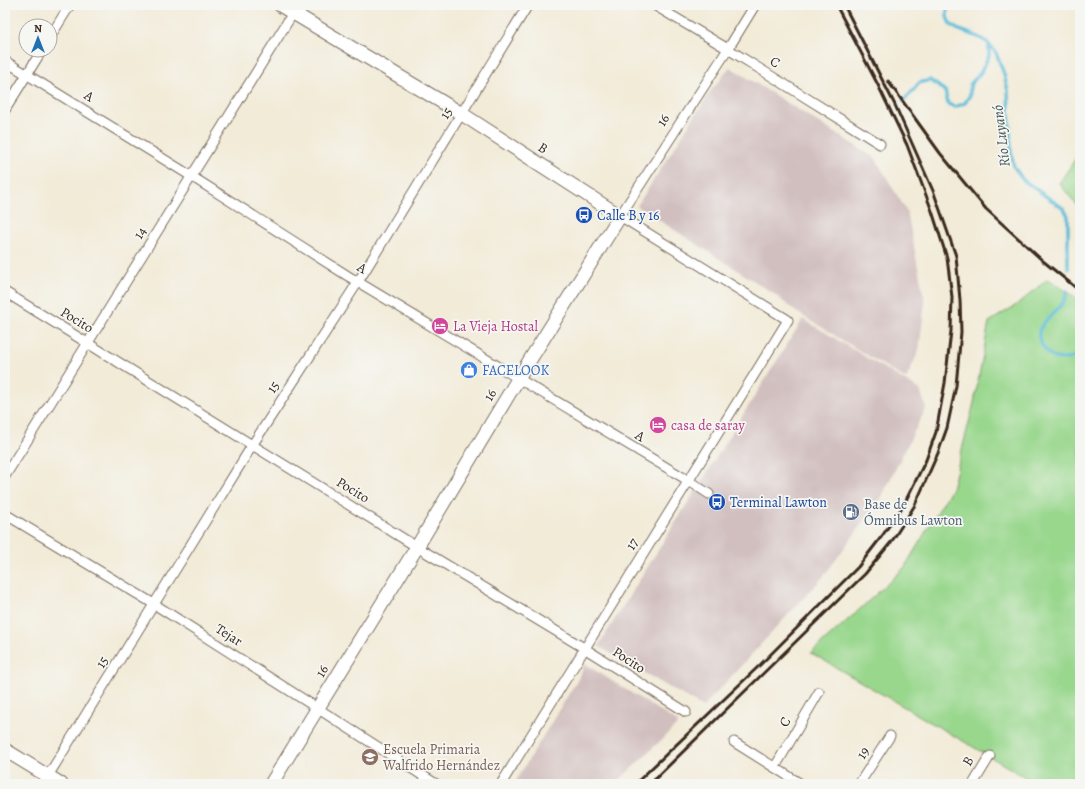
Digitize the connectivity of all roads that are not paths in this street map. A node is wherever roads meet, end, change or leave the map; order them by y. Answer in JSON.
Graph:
{"nodes":[{"id":1,"x":70,"y":5,"type":"edge"},
{"id":2,"x":280,"y":5,"type":"edge"},
{"id":3,"x":528,"y":5,"type":"edge"},
{"id":4,"x":654,"y":5,"type":"edge"},
{"id":5,"x":755,"y":5,"type":"edge"},
{"id":6,"x":296,"y":9,"type":"edge"},
{"id":7,"x":58,"y":24,"type":"edge"},
{"id":8,"x":728,"y":50,"type":"junction"},
{"id":9,"x":37,"y":58,"type":"edge"},
{"id":10,"x":5,"y":61,"type":"edge"},
{"id":11,"x":27,"y":74,"type":"junction"},
{"id":12,"x":5,"y":110,"type":"edge"},
{"id":13,"x":462,"y":114,"type":"junction"},
{"id":14,"x":880,"y":144,"type":"dead end"},
{"id":15,"x":191,"y":176,"type":"junction"},
{"id":16,"x":620,"y":216,"type":"junction"},
{"id":17,"x":358,"y":282,"type":"junction"},
{"id":18,"x":5,"y":292,"type":"edge"},
{"id":19,"x":788,"y":320,"type":"joint"},
{"id":20,"x":88,"y":343,"type":"junction"},
{"id":21,"x":518,"y":379,"type":"junction"},
{"id":22,"x":253,"y":444,"type":"junction"},
{"id":23,"x":5,"y":476,"type":"edge"},
{"id":24,"x":688,"y":481,"type":"junction"},
{"id":25,"x":709,"y":494,"type":"dead end"},
{"id":26,"x":5,"y":514,"type":"edge"},
{"id":27,"x":417,"y":547,"type":"junction"},
{"id":28,"x":154,"y":604,"type":"junction"},
{"id":29,"x":584,"y":648,"type":"junction"},
{"id":30,"x":820,"y":692,"type":"dead end"},
{"id":31,"x":318,"y":709,"type":"junction"},
{"id":32,"x":686,"y":712,"type":"dead end"},
{"id":33,"x":890,"y":736,"type":"dead end"},
{"id":34,"x":734,"y":742,"type":"dead end"},
{"id":35,"x":5,"y":750,"type":"edge"},
{"id":36,"x":990,"y":756,"type":"dead end"},
{"id":37,"x":775,"y":767,"type":"junction"},
{"id":38,"x":45,"y":780,"type":"edge"},
{"id":39,"x":61,"y":784,"type":"edge"},
{"id":40,"x":271,"y":784,"type":"edge"},
{"id":41,"x":436,"y":784,"type":"edge"},
{"id":42,"x":501,"y":784,"type":"edge"},
{"id":43,"x":801,"y":784,"type":"edge"},
{"id":44,"x":859,"y":784,"type":"edge"},
{"id":45,"x":973,"y":784,"type":"edge"}],
"edges":[{"from":1,"to":7,"type":"street"},
{"from":2,"to":6,"type":"street","name":"B"},
{"from":3,"to":13,"type":"street","name":"15"},
{"from":4,"to":8,"type":"street","name":"C"},
{"from":5,"to":8,"type":"street","name":"16"},
{"from":6,"to":13,"type":"street","name":"B"},
{"from":6,"to":15,"type":"street","name":"14"},
{"from":8,"to":14,"type":"street","name":"C"},
{"from":8,"to":16,"type":"street","name":"16"},
{"from":9,"to":11,"type":"street"},
{"from":10,"to":11,"type":"street","name":"A"},
{"from":11,"to":12,"type":"street"},
{"from":11,"to":15,"type":"street","name":"A"},
{"from":13,"to":16,"type":"street","name":"B"},
{"from":13,"to":17,"type":"street","name":"15"},
{"from":15,"to":17,"type":"street","name":"A"},
{"from":15,"to":20,"type":"street","name":"14"},
{"from":16,"to":19,"type":"street","name":"B"},
{"from":16,"to":21,"type":"street","name":"16"},
{"from":17,"to":21,"type":"street","name":"A"},
{"from":17,"to":22,"type":"street","name":"15"},
{"from":18,"to":20,"type":"street","name":"Pocito"},
{"from":19,"to":24,"type":"street","name":"17"},
{"from":20,"to":22,"type":"street","name":"Pocito"},
{"from":20,"to":23,"type":"street","name":"14"},
{"from":21,"to":24,"type":"street","name":"A"},
{"from":21,"to":27,"type":"street","name":"16"},
{"from":22,"to":27,"type":"street","name":"Pocito"},
{"from":22,"to":28,"type":"street","name":"15"},
{"from":24,"to":25,"type":"street","name":"A"},
{"from":24,"to":29,"type":"street","name":"17"},
{"from":26,"to":28,"type":"street","name":"Tejar"},
{"from":27,"to":29,"type":"street","name":"Pocito"},
{"from":27,"to":31,"type":"street","name":"16"},
{"from":28,"to":31,"type":"street","name":"Tejar"},
{"from":28,"to":38,"type":"street","name":"15"},
{"from":29,"to":32,"type":"street","name":"Pocito"},
{"from":29,"to":42,"type":"street","name":"17"},
{"from":30,"to":37,"type":"street","name":"C"},
{"from":31,"to":40,"type":"street","name":"16"},
{"from":31,"to":41,"type":"street","name":"Tejar"},
{"from":33,"to":44,"type":"street","name":"19"},
{"from":34,"to":37,"type":"street"},
{"from":35,"to":38,"type":"street"},
{"from":36,"to":45,"type":"street","name":"B"},
{"from":37,"to":43,"type":"street"},
{"from":38,"to":39,"type":"street"}]}
